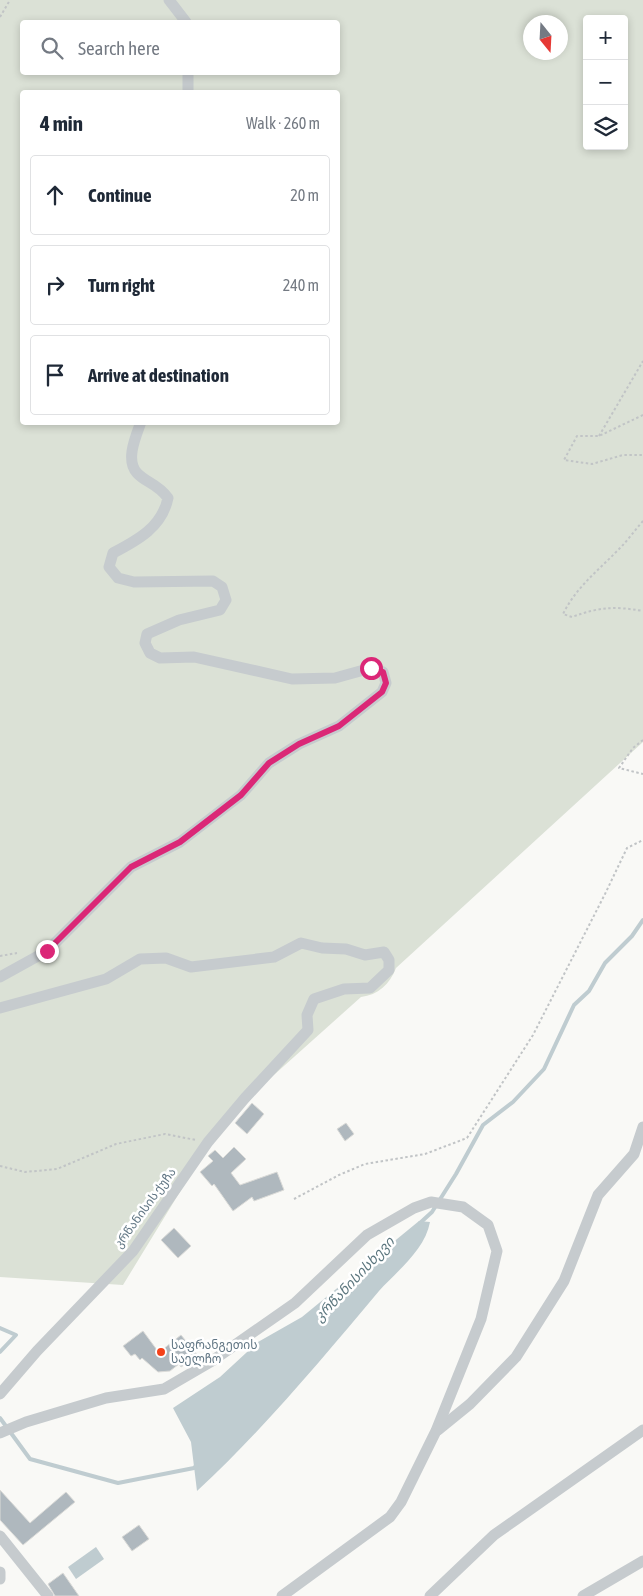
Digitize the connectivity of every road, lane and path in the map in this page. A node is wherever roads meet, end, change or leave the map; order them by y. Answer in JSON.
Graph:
{"nodes":[{"id":1,"x":10,"y":0,"type":"edge"},
{"id":2,"x":169,"y":0,"type":"edge"},
{"id":3,"x":0,"y":17,"type":"edge"},
{"id":4,"x":184,"y":20,"type":"edge"},
{"id":5,"x":188,"y":75,"type":"edge"},
{"id":6,"x":188,"y":90,"type":"edge"},
{"id":7,"x":643,"y":361,"type":"edge"},
{"id":8,"x":643,"y":415,"type":"edge"},
{"id":9,"x":140,"y":425,"type":"edge"},
{"id":10,"x":598,"y":436,"type":"junction"},
{"id":11,"x":643,"y":455,"type":"edge"},
{"id":12,"x":643,"y":520,"type":"edge"},
{"id":13,"x":643,"y":611,"type":"edge"},
{"id":14,"x":643,"y":740,"type":"edge"},
{"id":15,"x":643,"y":774,"type":"edge"},
{"id":16,"x":643,"y":840,"type":"edge"},
{"id":17,"x":13,"y":954,"type":"dead end"},
{"id":18,"x":0,"y":956,"type":"edge"},
{"id":19,"x":0,"y":977,"type":"edge"},
{"id":20,"x":0,"y":1008,"type":"edge"},
{"id":21,"x":643,"y":1127,"type":"edge"},
{"id":22,"x":208,"y":1142,"type":"junction"},
{"id":23,"x":0,"y":1166,"type":"edge"},
{"id":24,"x":294,"y":1199,"type":"dead end"},
{"id":25,"x":0,"y":1394,"type":"edge"},
{"id":26,"x":643,"y":1430,"type":"edge"},
{"id":27,"x":436,"y":1431,"type":"junction"},
{"id":28,"x":0,"y":1433,"type":"edge"},
{"id":29,"x":0,"y":1536,"type":"edge"},
{"id":30,"x":643,"y":1561,"type":"edge"},
{"id":31,"x":0,"y":1572,"type":"edge"},
{"id":32,"x":0,"y":1579,"type":"edge"},
{"id":33,"x":48,"y":1596,"type":"edge"},
{"id":34,"x":282,"y":1596,"type":"edge"},
{"id":35,"x":430,"y":1596,"type":"edge"},
{"id":36,"x":583,"y":1596,"type":"edge"}],
"edges":[{"from":1,"to":3,"type":"path"},
{"from":2,"to":4,"type":"street"},
{"from":5,"to":6,"type":"street"},
{"from":7,"to":10,"type":"path"},
{"from":8,"to":10,"type":"path"},
{"from":9,"to":19,"type":"street"},
{"from":10,"to":11,"type":"path"},
{"from":12,"to":13,"type":"path"},
{"from":14,"to":15,"type":"path"},
{"from":16,"to":24,"type":"path"},
{"from":17,"to":18,"type":"path"},
{"from":20,"to":22,"type":"street","name":"კრწანისის ქუჩა"},
{"from":21,"to":27,"type":"street"},
{"from":22,"to":23,"type":"path"},
{"from":22,"to":25,"type":"street","name":"კრწანისის ქუჩა"},
{"from":26,"to":35,"type":"street"},
{"from":27,"to":28,"type":"street"},
{"from":27,"to":34,"type":"street"},
{"from":29,"to":33,"type":"street"},
{"from":30,"to":36,"type":"street"},
{"from":31,"to":32,"type":"street"}]}
